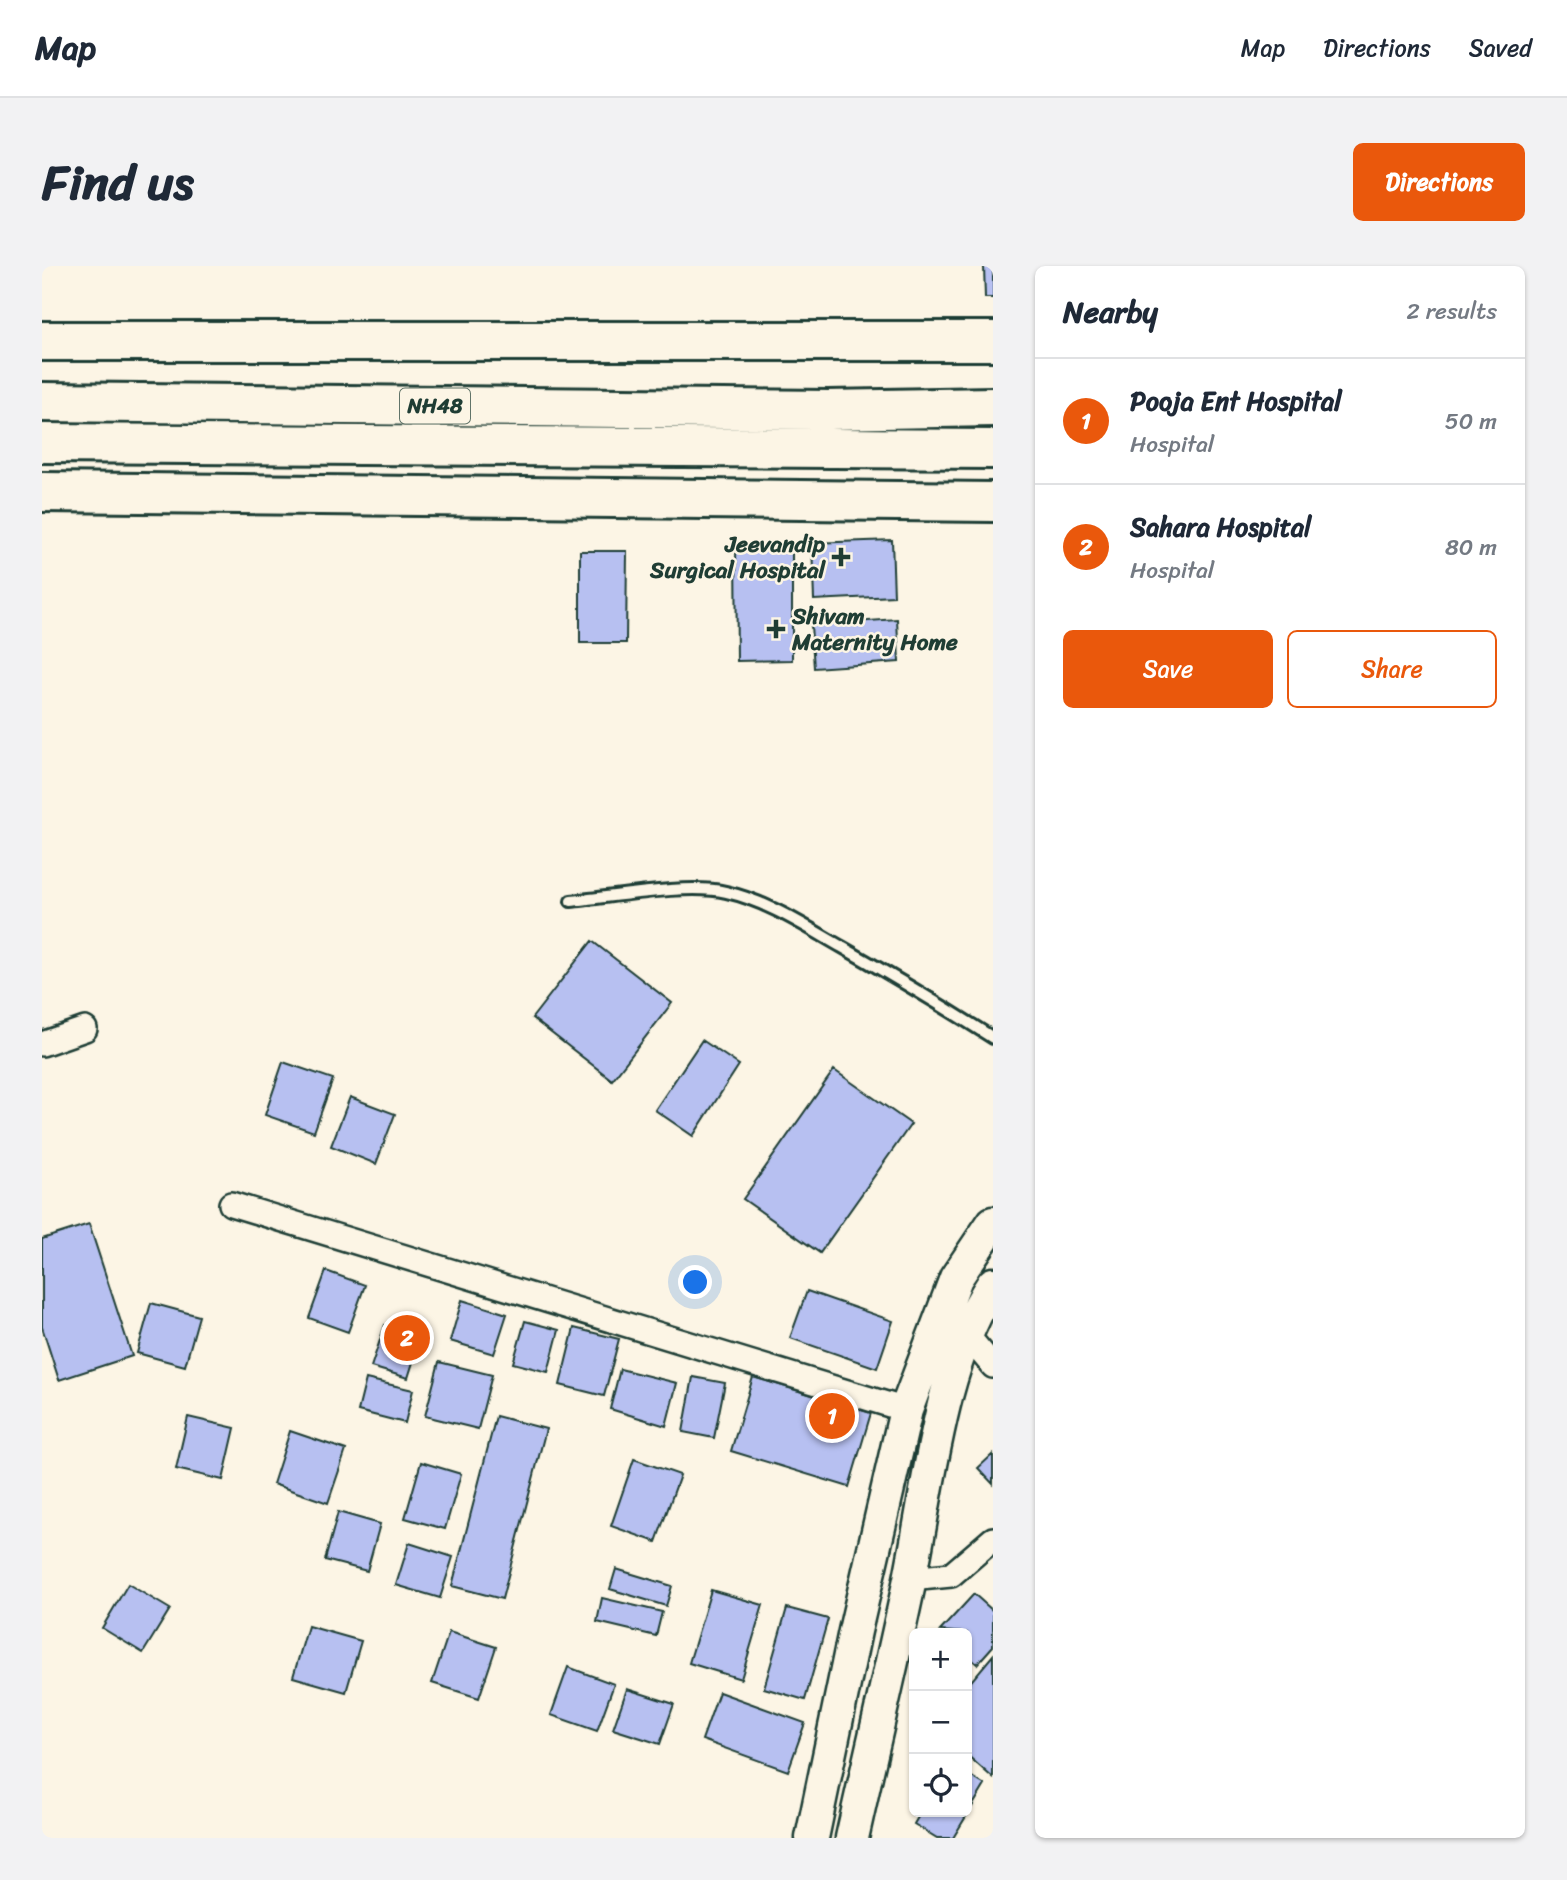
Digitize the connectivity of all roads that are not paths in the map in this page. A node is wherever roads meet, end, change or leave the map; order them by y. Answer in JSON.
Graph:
{"nodes":[{"id":1,"x":42,"y":341,"type":"edge"},
{"id":2,"x":993,"y":341,"type":"edge"},
{"id":3,"x":42,"y":402,"type":"edge"},
{"id":4,"x":993,"y":407,"type":"edge"},
{"id":5,"x":42,"y":443,"type":"edge"},
{"id":6,"x":993,"y":449,"type":"edge"},
{"id":7,"x":42,"y":492,"type":"edge"},
{"id":8,"x":993,"y":502,"type":"edge"},
{"id":9,"x":571,"y":901,"type":"dead end"},
{"id":10,"x":85,"y":1029,"type":"dead end"},
{"id":11,"x":993,"y":1038,"type":"edge"},
{"id":12,"x":42,"y":1044,"type":"edge"},
{"id":13,"x":232,"y":1204,"type":"dead end"},
{"id":14,"x":993,"y":1223,"type":"edge"},
{"id":15,"x":993,"y":1284,"type":"edge"},
{"id":16,"x":966,"y":1334,"type":"junction"},
{"id":17,"x":993,"y":1366,"type":"edge"},
{"id":18,"x":906,"y":1410,"type":"junction"},
{"id":19,"x":993,"y":1539,"type":"edge"},
{"id":20,"x":910,"y":1579,"type":"junction"},
{"id":21,"x":812,"y":1838,"type":"edge"},
{"id":22,"x":852,"y":1838,"type":"edge"}],
"edges":[{"from":1,"to":2,"type":"highway"},
{"from":3,"to":4,"type":"highway","number":"NH48"},
{"from":5,"to":6,"type":"highway","number":"NH48"},
{"from":7,"to":8,"type":"highway"},
{"from":9,"to":11,"type":"lane"},
{"from":10,"to":12,"type":"street"},
{"from":13,"to":18,"type":"street"},
{"from":14,"to":18,"type":"main road"},
{"from":15,"to":16,"type":"main road"},
{"from":16,"to":17,"type":"street"},
{"from":16,"to":20,"type":"main road"},
{"from":18,"to":21,"type":"main road"},
{"from":19,"to":20,"type":"street"},
{"from":20,"to":22,"type":"main road"}]}
